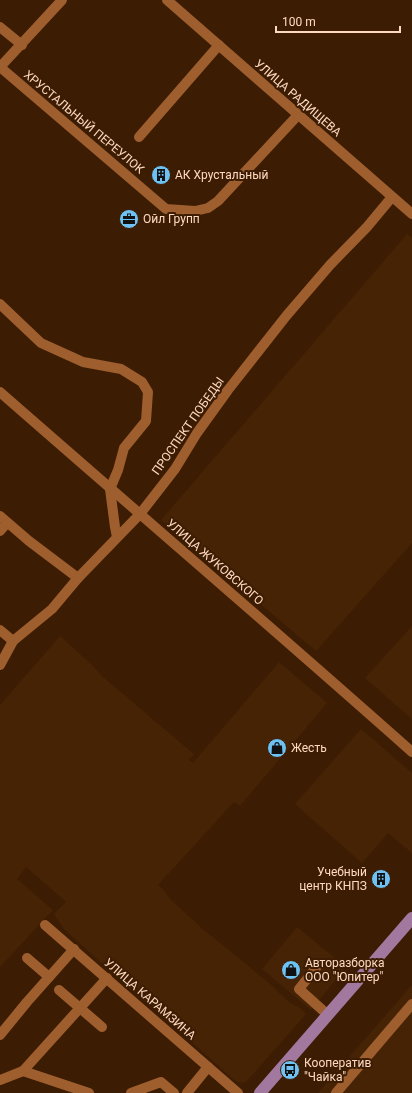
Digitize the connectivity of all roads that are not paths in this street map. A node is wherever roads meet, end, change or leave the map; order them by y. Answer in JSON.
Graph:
{"nodes":[{"id":1,"x":62,"y":0,"type":"edge"},
{"id":2,"x":167,"y":0,"type":"edge"},
{"id":3,"x":0,"y":27,"type":"edge"},
{"id":4,"x":22,"y":45,"type":"junction"},
{"id":5,"x":219,"y":45,"type":"junction"},
{"id":6,"x":0,"y":67,"type":"edge"},
{"id":7,"x":298,"y":116,"type":"junction"},
{"id":8,"x":139,"y":137,"type":"dead end"},
{"id":9,"x":392,"y":197,"type":"junction"},
{"id":10,"x":412,"y":214,"type":"edge"},
{"id":11,"x":0,"y":304,"type":"edge"},
{"id":12,"x":0,"y":392,"type":"edge"},
{"id":13,"x":110,"y":489,"type":"junction"},
{"id":14,"x":140,"y":514,"type":"junction"},
{"id":15,"x":4,"y":519,"type":"edge"},
{"id":16,"x":0,"y":531,"type":"edge"},
{"id":17,"x":118,"y":537,"type":"junction"},
{"id":18,"x":78,"y":578,"type":"junction"},
{"id":19,"x":0,"y":630,"type":"edge"},
{"id":20,"x":13,"y":641,"type":"junction"},
{"id":21,"x":0,"y":665,"type":"edge"},
{"id":22,"x":412,"y":752,"type":"edge"},
{"id":23,"x":412,"y":918,"type":"edge"},
{"id":24,"x":45,"y":925,"type":"dead end"},
{"id":25,"x":74,"y":949,"type":"junction"},
{"id":26,"x":27,"y":958,"type":"dead end"},
{"id":27,"x":319,"y":964,"type":"dead end"},
{"id":28,"x":49,"y":977,"type":"junction"},
{"id":29,"x":107,"y":978,"type":"junction"},
{"id":30,"x":59,"y":990,"type":"dead end"},
{"id":31,"x":412,"y":1004,"type":"edge"},
{"id":32,"x":79,"y":1008,"type":"junction"},
{"id":33,"x":328,"y":1015,"type":"junction"},
{"id":34,"x":102,"y":1028,"type":"dead end"},
{"id":35,"x":0,"y":1035,"type":"edge"},
{"id":36,"x":208,"y":1067,"type":"junction"},
{"id":37,"x":23,"y":1071,"type":"junction"},
{"id":38,"x":0,"y":1080,"type":"edge"},
{"id":39,"x":89,"y":1093,"type":"edge"},
{"id":40,"x":131,"y":1093,"type":"edge"},
{"id":41,"x":174,"y":1093,"type":"edge"},
{"id":42,"x":187,"y":1093,"type":"edge"},
{"id":43,"x":238,"y":1093,"type":"edge"},
{"id":44,"x":260,"y":1093,"type":"edge"},
{"id":45,"x":336,"y":1093,"type":"edge"}],
"edges":[{"from":1,"to":4,"type":"street"},
{"from":2,"to":5,"type":"street","name":"УЛИЦА РАДИЩЕВА"},
{"from":3,"to":4,"type":"street"},
{"from":4,"to":6,"type":"street"},
{"from":5,"to":7,"type":"street","name":"УЛИЦА РАДИЩЕВА"},
{"from":5,"to":8,"type":"street"},
{"from":6,"to":7,"type":"street","name":"ХРУСТАЛЬНЫЙ ПЕРЕУЛОК"},
{"from":7,"to":9,"type":"street","name":"УЛИЦА РАДИЩЕВА"},
{"from":9,"to":10,"type":"street","name":"УЛИЦА РАДИЩЕВА"},
{"from":9,"to":14,"type":"street","name":"ПРОСПЕКТ ПОБЕДЫ"},
{"from":11,"to":13,"type":"street"},
{"from":12,"to":13,"type":"street","name":"УЛИЦА ЖУКОВСКОГО"},
{"from":13,"to":14,"type":"street","name":"УЛИЦА ЖУКОВСКОГО"},
{"from":13,"to":17,"type":"street"},
{"from":14,"to":17,"type":"street","name":"ПРОСПЕКТ ПОБЕДЫ"},
{"from":14,"to":22,"type":"street","name":"УЛИЦА ЖУКОВСКОГО"},
{"from":15,"to":16,"type":"street"},
{"from":15,"to":18,"type":"street"},
{"from":17,"to":18,"type":"street","name":"ПРОСПЕКТ ПОБЕДЫ"},
{"from":18,"to":20,"type":"street","name":"ПРОСПЕКТ ПОБЕДЫ"},
{"from":19,"to":20,"type":"street"},
{"from":20,"to":21,"type":"street","name":"ПРОСПЕКТ ПОБЕДЫ"},
{"from":23,"to":33,"type":"main road"},
{"from":24,"to":25,"type":"street","name":"УЛИЦА КАРАМЗИНА"},
{"from":25,"to":28,"type":"street"},
{"from":25,"to":29,"type":"street","name":"УЛИЦА КАРАМЗИНА"},
{"from":26,"to":28,"type":"street"},
{"from":27,"to":33,"type":"street"},
{"from":28,"to":35,"type":"street"},
{"from":29,"to":32,"type":"street"},
{"from":29,"to":36,"type":"street","name":"УЛИЦА КАРАМЗИНА"},
{"from":30,"to":32,"type":"street"},
{"from":31,"to":45,"type":"street"},
{"from":32,"to":34,"type":"street"},
{"from":32,"to":37,"type":"street"},
{"from":33,"to":44,"type":"main road"},
{"from":36,"to":42,"type":"street"},
{"from":36,"to":43,"type":"street","name":"УЛИЦА КАРАМЗИНА"},
{"from":37,"to":38,"type":"street"},
{"from":37,"to":39,"type":"street"},
{"from":40,"to":41,"type":"street"}]}
